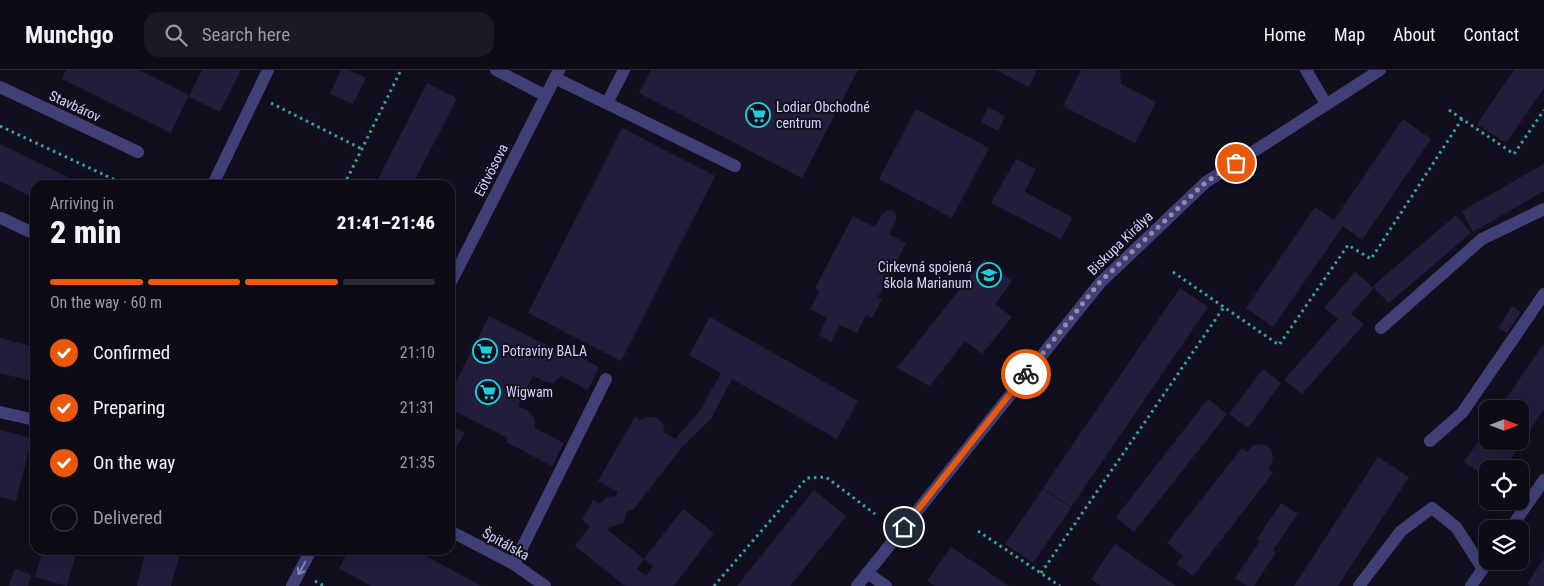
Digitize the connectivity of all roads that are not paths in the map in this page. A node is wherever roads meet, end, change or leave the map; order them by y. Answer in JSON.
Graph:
{"nodes":[{"id":1,"x":268,"y":70,"type":"edge"},
{"id":2,"x":496,"y":70,"type":"edge"},
{"id":3,"x":624,"y":70,"type":"edge"},
{"id":4,"x":1306,"y":70,"type":"edge"},
{"id":5,"x":1380,"y":70,"type":"edge"},
{"id":6,"x":557,"y":74,"type":"edge"},
{"id":7,"x":0,"y":88,"type":"edge"},
{"id":8,"x":546,"y":96,"type":"junction"},
{"id":9,"x":608,"y":103,"type":"junction"},
{"id":10,"x":1326,"y":104,"type":"junction"},
{"id":11,"x":138,"y":152,"type":"dead end"},
{"id":12,"x":735,"y":166,"type":"dead end"},
{"id":13,"x":215,"y":180,"type":"dead end"},
{"id":14,"x":1544,"y":208,"type":"edge"},
{"id":15,"x":0,"y":218,"type":"edge"},
{"id":16,"x":30,"y":232,"type":"edge"},
{"id":17,"x":455,"y":274,"type":"edge"},
{"id":18,"x":1544,"y":294,"type":"edge"},
{"id":19,"x":1381,"y":328,"type":"dead end"},
{"id":20,"x":606,"y":379,"type":"dead end"},
{"id":21,"x":0,"y":412,"type":"edge"},
{"id":22,"x":30,"y":419,"type":"edge"},
{"id":23,"x":1430,"y":441,"type":"dead end"},
{"id":24,"x":1544,"y":480,"type":"edge"},
{"id":25,"x":1516,"y":520,"type":"edge"},
{"id":26,"x":455,"y":534,"type":"edge"},
{"id":27,"x":308,"y":555,"type":"edge"},
{"id":28,"x":1479,"y":559,"type":"edge"},
{"id":29,"x":514,"y":564,"type":"junction"},
{"id":30,"x":1482,"y":570,"type":"edge"},
{"id":31,"x":867,"y":573,"type":"junction"},
{"id":32,"x":292,"y":586,"type":"edge"},
{"id":33,"x":545,"y":586,"type":"edge"},
{"id":34,"x":857,"y":586,"type":"edge"},
{"id":35,"x":886,"y":586,"type":"edge"},
{"id":36,"x":1359,"y":586,"type":"edge"},
{"id":37,"x":1471,"y":586,"type":"edge"}],
"edges":[{"from":1,"to":13,"type":"street"},
{"from":2,"to":8,"type":"street"},
{"from":3,"to":9,"type":"street"},
{"from":4,"to":10,"type":"street"},
{"from":5,"to":10,"type":"street","name":"Biskupa Királya"},
{"from":6,"to":8,"type":"street","name":"Eötvösova"},
{"from":6,"to":9,"type":"street"},
{"from":7,"to":11,"type":"street","name":"Stavbárov"},
{"from":8,"to":17,"type":"street","name":"Eötvösova"},
{"from":9,"to":12,"type":"street"},
{"from":10,"to":31,"type":"street","name":"Biskupa Királya"},
{"from":14,"to":19,"type":"street"},
{"from":15,"to":16,"type":"street"},
{"from":18,"to":23,"type":"street"},
{"from":20,"to":29,"type":"street"},
{"from":21,"to":22,"type":"street"},
{"from":24,"to":25,"type":"street"},
{"from":26,"to":29,"type":"street","name":"Špitálska"},
{"from":27,"to":32,"type":"street","one_way":true},
{"from":28,"to":36,"type":"street"},
{"from":29,"to":33,"type":"street","name":"Špitálska"},
{"from":30,"to":37,"type":"street"},
{"from":31,"to":34,"type":"street","name":"Biskupa Királya"},
{"from":31,"to":35,"type":"street"}]}
